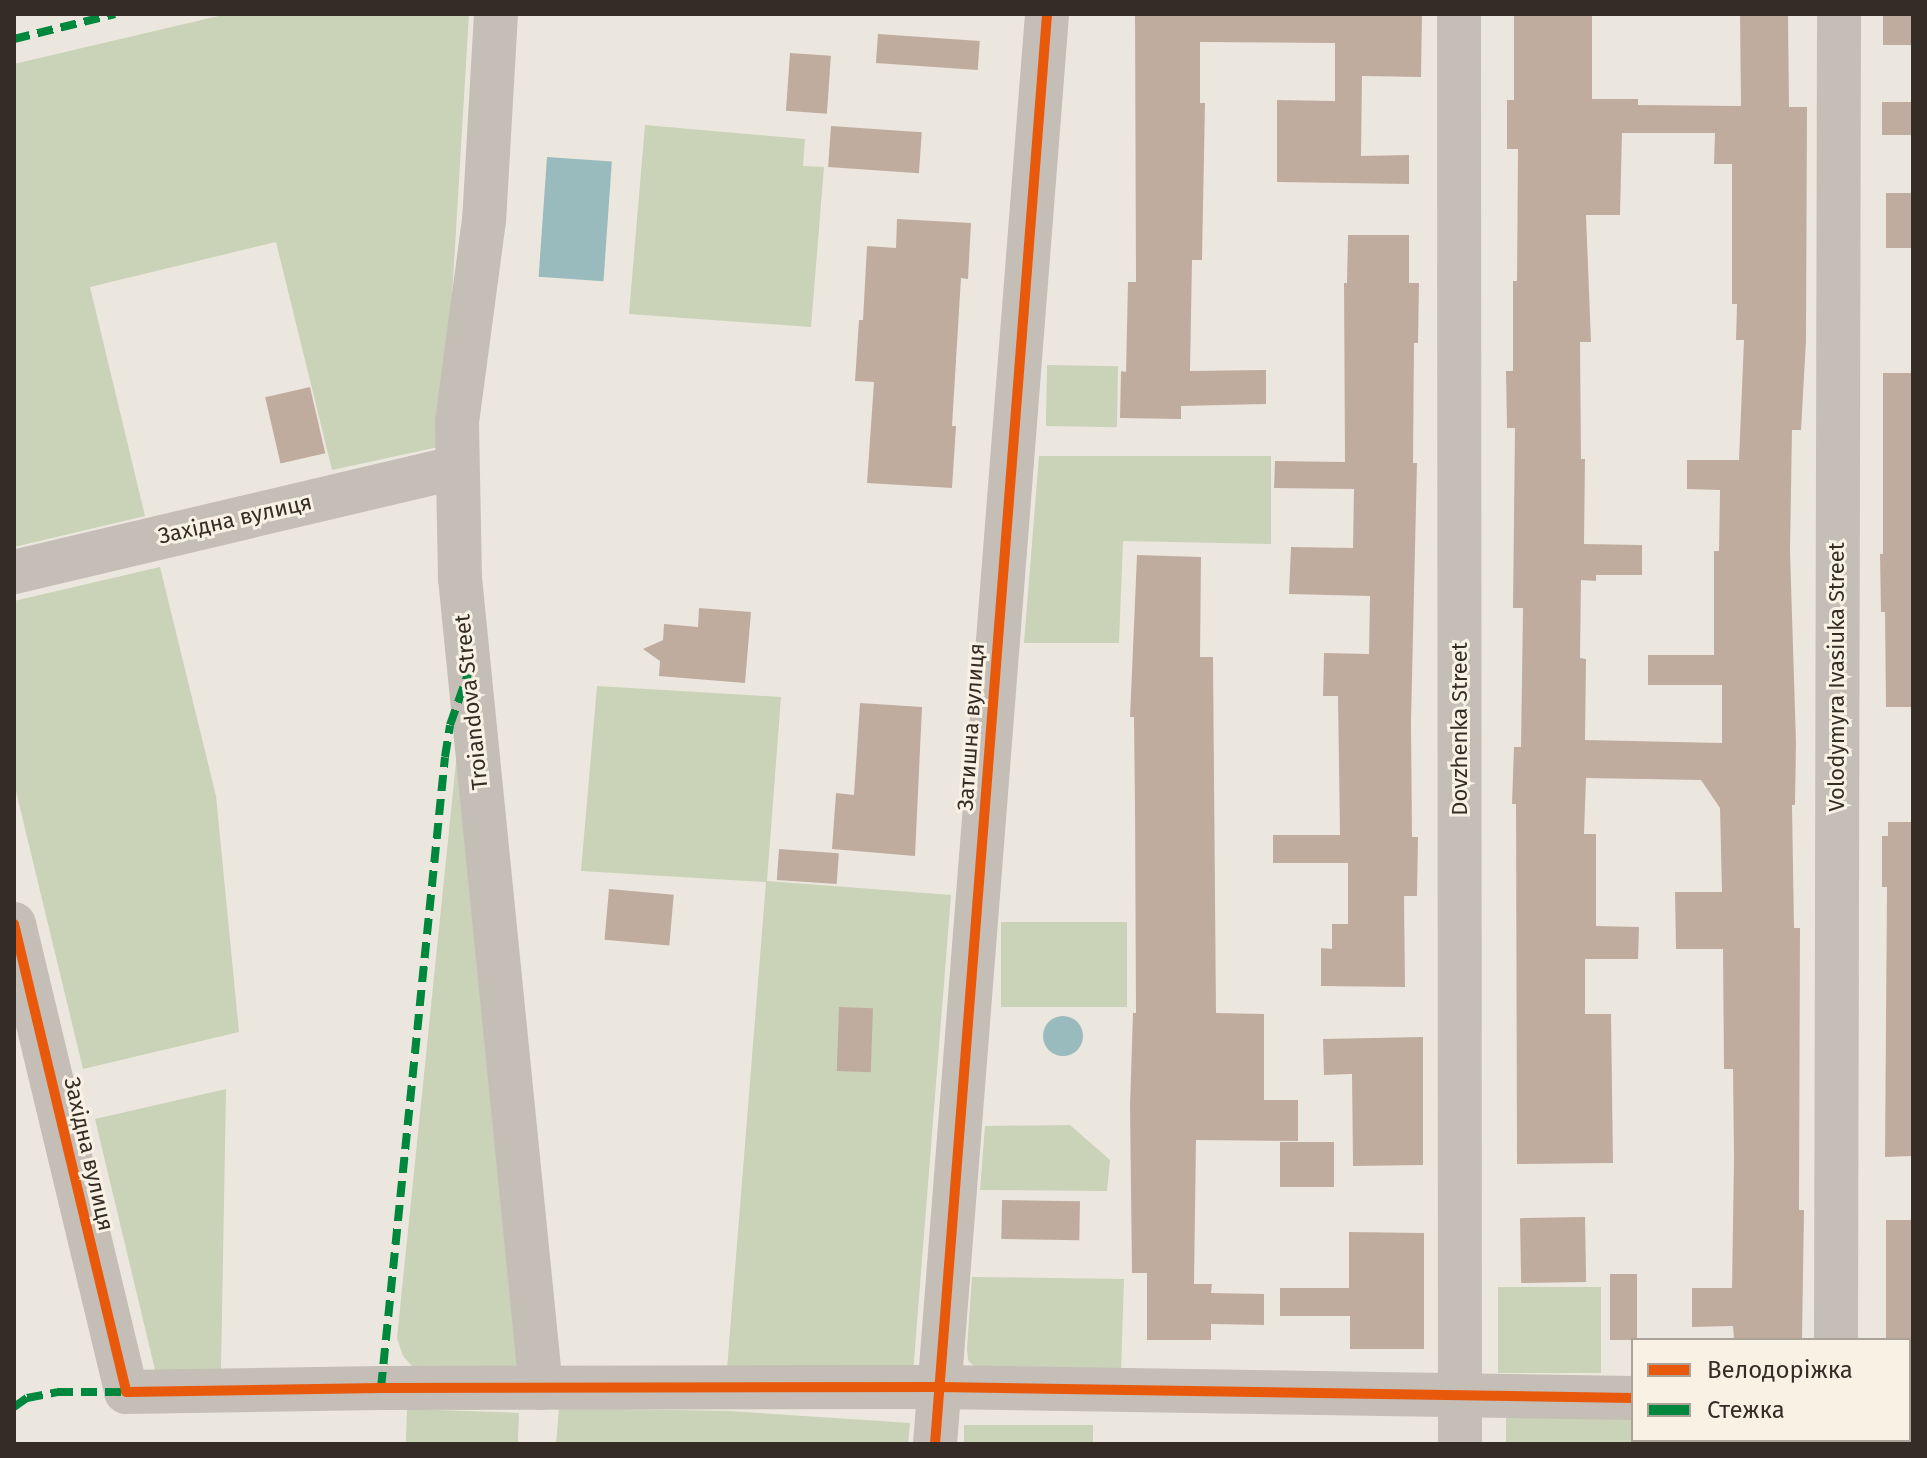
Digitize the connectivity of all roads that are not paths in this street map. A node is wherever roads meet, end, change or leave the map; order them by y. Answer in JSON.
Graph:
{"nodes":[{"id":1,"x":496,"y":14,"type":"edge"},
{"id":2,"x":1047,"y":14,"type":"edge"},
{"id":3,"x":1459,"y":14,"type":"edge"},
{"id":4,"x":1839,"y":14,"type":"edge"},
{"id":5,"x":457,"y":467,"type":"junction"},
{"id":6,"x":14,"y":572,"type":"edge"},
{"id":7,"x":14,"y":924,"type":"edge"},
{"id":8,"x":1836,"y":1338,"type":"edge"},
{"id":9,"x":939,"y":1387,"type":"junction"},
{"id":10,"x":541,"y":1388,"type":"junction"},
{"id":11,"x":1460,"y":1396,"type":"junction"},
{"id":12,"x":1631,"y":1398,"type":"edge"},
{"id":13,"x":935,"y":1444,"type":"edge"},
{"id":14,"x":1460,"y":1444,"type":"edge"}],
"edges":[{"from":1,"to":5,"type":"street","name":"Troiandova Street"},
{"from":2,"to":9,"type":"street","name":"Затишна вулиця"},
{"from":3,"to":11,"type":"street","name":"Dovzhenka Street"},
{"from":4,"to":8,"type":"street","name":"Volodymyra Ivasiuka Street"},
{"from":5,"to":6,"type":"street","name":"Західна вулиця"},
{"from":5,"to":10,"type":"street","name":"Troiandova Street"},
{"from":7,"to":10,"type":"street","name":"Західна вулиця"},
{"from":9,"to":10,"type":"street"},
{"from":9,"to":11,"type":"street"},
{"from":9,"to":13,"type":"street","name":"Затишна вулиця"},
{"from":11,"to":12,"type":"street"},
{"from":11,"to":14,"type":"street","name":"Dovzhenka Street"}]}
